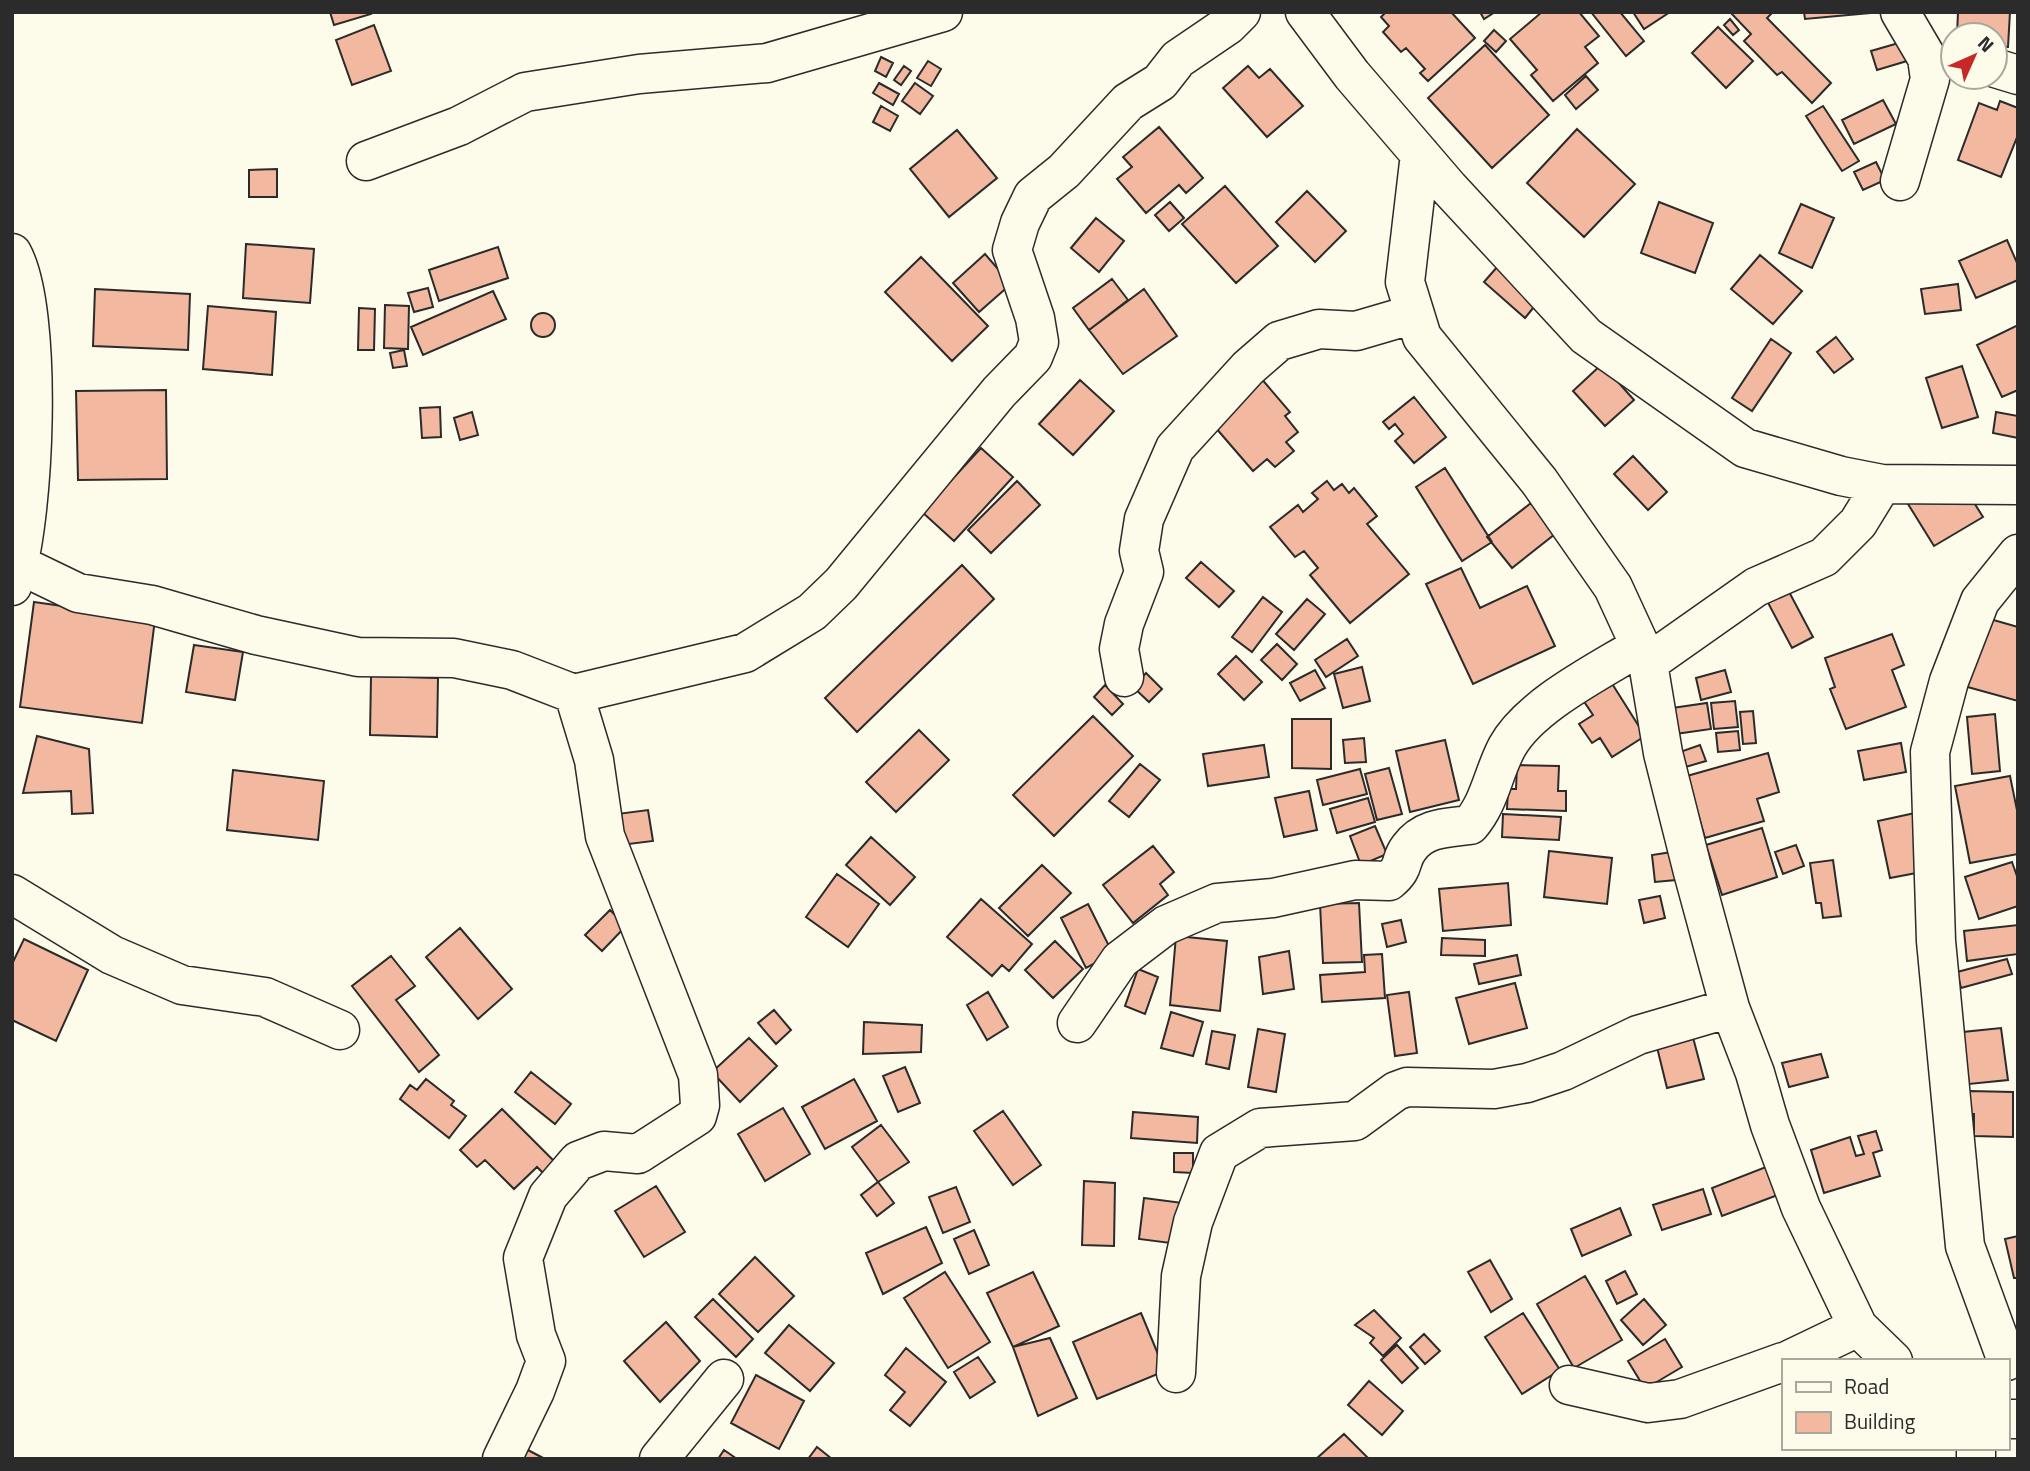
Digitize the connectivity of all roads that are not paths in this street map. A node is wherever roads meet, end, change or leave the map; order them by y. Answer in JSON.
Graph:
{"nodes":[{"id":1,"x":943,"y":12,"type":"edge"},
{"id":2,"x":1241,"y":12,"type":"edge"},
{"id":3,"x":1305,"y":12,"type":"edge"},
{"id":4,"x":1900,"y":12,"type":"edge"},
{"id":5,"x":1939,"y":58,"type":"edge"},
{"id":6,"x":1939,"y":61,"type":"edge"},
{"id":7,"x":1420,"y":154,"type":"junction"},
{"id":8,"x":366,"y":161,"type":"dead end"},
{"id":9,"x":1900,"y":181,"type":"dead end"},
{"id":10,"x":12,"y":253,"type":"edge"},
{"id":11,"x":1414,"y":314,"type":"junction"},
{"id":12,"x":1882,"y":484,"type":"junction"},
{"id":13,"x":2018,"y":485,"type":"edge"},
{"id":14,"x":2018,"y":554,"type":"edge"},
{"id":15,"x":16,"y":575,"type":"edge"},
{"id":16,"x":1644,"y":655,"type":"junction"},
{"id":17,"x":1124,"y":677,"type":"dead end"},
{"id":18,"x":574,"y":694,"type":"junction"},
{"id":19,"x":12,"y":894,"type":"edge"},
{"id":20,"x":1730,"y":1008,"type":"junction"},
{"id":21,"x":1077,"y":1023,"type":"dead end"},
{"id":22,"x":340,"y":1030,"type":"dead end"},
{"id":23,"x":1858,"y":1327,"type":"junction"},
{"id":24,"x":1791,"y":1359,"type":"edge"},
{"id":25,"x":1891,"y":1359,"type":"edge"},
{"id":26,"x":2009,"y":1359,"type":"edge"},
{"id":27,"x":1782,"y":1363,"type":"edge"},
{"id":28,"x":1175,"y":1373,"type":"dead end"},
{"id":29,"x":724,"y":1379,"type":"dead end"},
{"id":30,"x":1569,"y":1385,"type":"dead end"},
{"id":31,"x":502,"y":1459,"type":"edge"},
{"id":32,"x":659,"y":1459,"type":"edge"}],
"edges":[{"from":1,"to":8,"type":"street"},
{"from":2,"to":18,"type":"street"},
{"from":3,"to":7,"type":"street"},
{"from":4,"to":5,"type":"street"},
{"from":6,"to":9,"type":"street"},
{"from":7,"to":11,"type":"street"},
{"from":7,"to":12,"type":"street"},
{"from":10,"to":15,"type":"street"},
{"from":11,"to":16,"type":"street"},
{"from":11,"to":17,"type":"street"},
{"from":12,"to":13,"type":"street"},
{"from":12,"to":16,"type":"street"},
{"from":14,"to":26,"type":"street"},
{"from":15,"to":18,"type":"street"},
{"from":16,"to":20,"type":"street"},
{"from":16,"to":21,"type":"street"},
{"from":18,"to":31,"type":"street"},
{"from":19,"to":22,"type":"street"},
{"from":20,"to":23,"type":"street"},
{"from":20,"to":28,"type":"street"},
{"from":23,"to":24,"type":"street"},
{"from":23,"to":25,"type":"street"},
{"from":27,"to":30,"type":"street"},
{"from":29,"to":32,"type":"street"}]}
